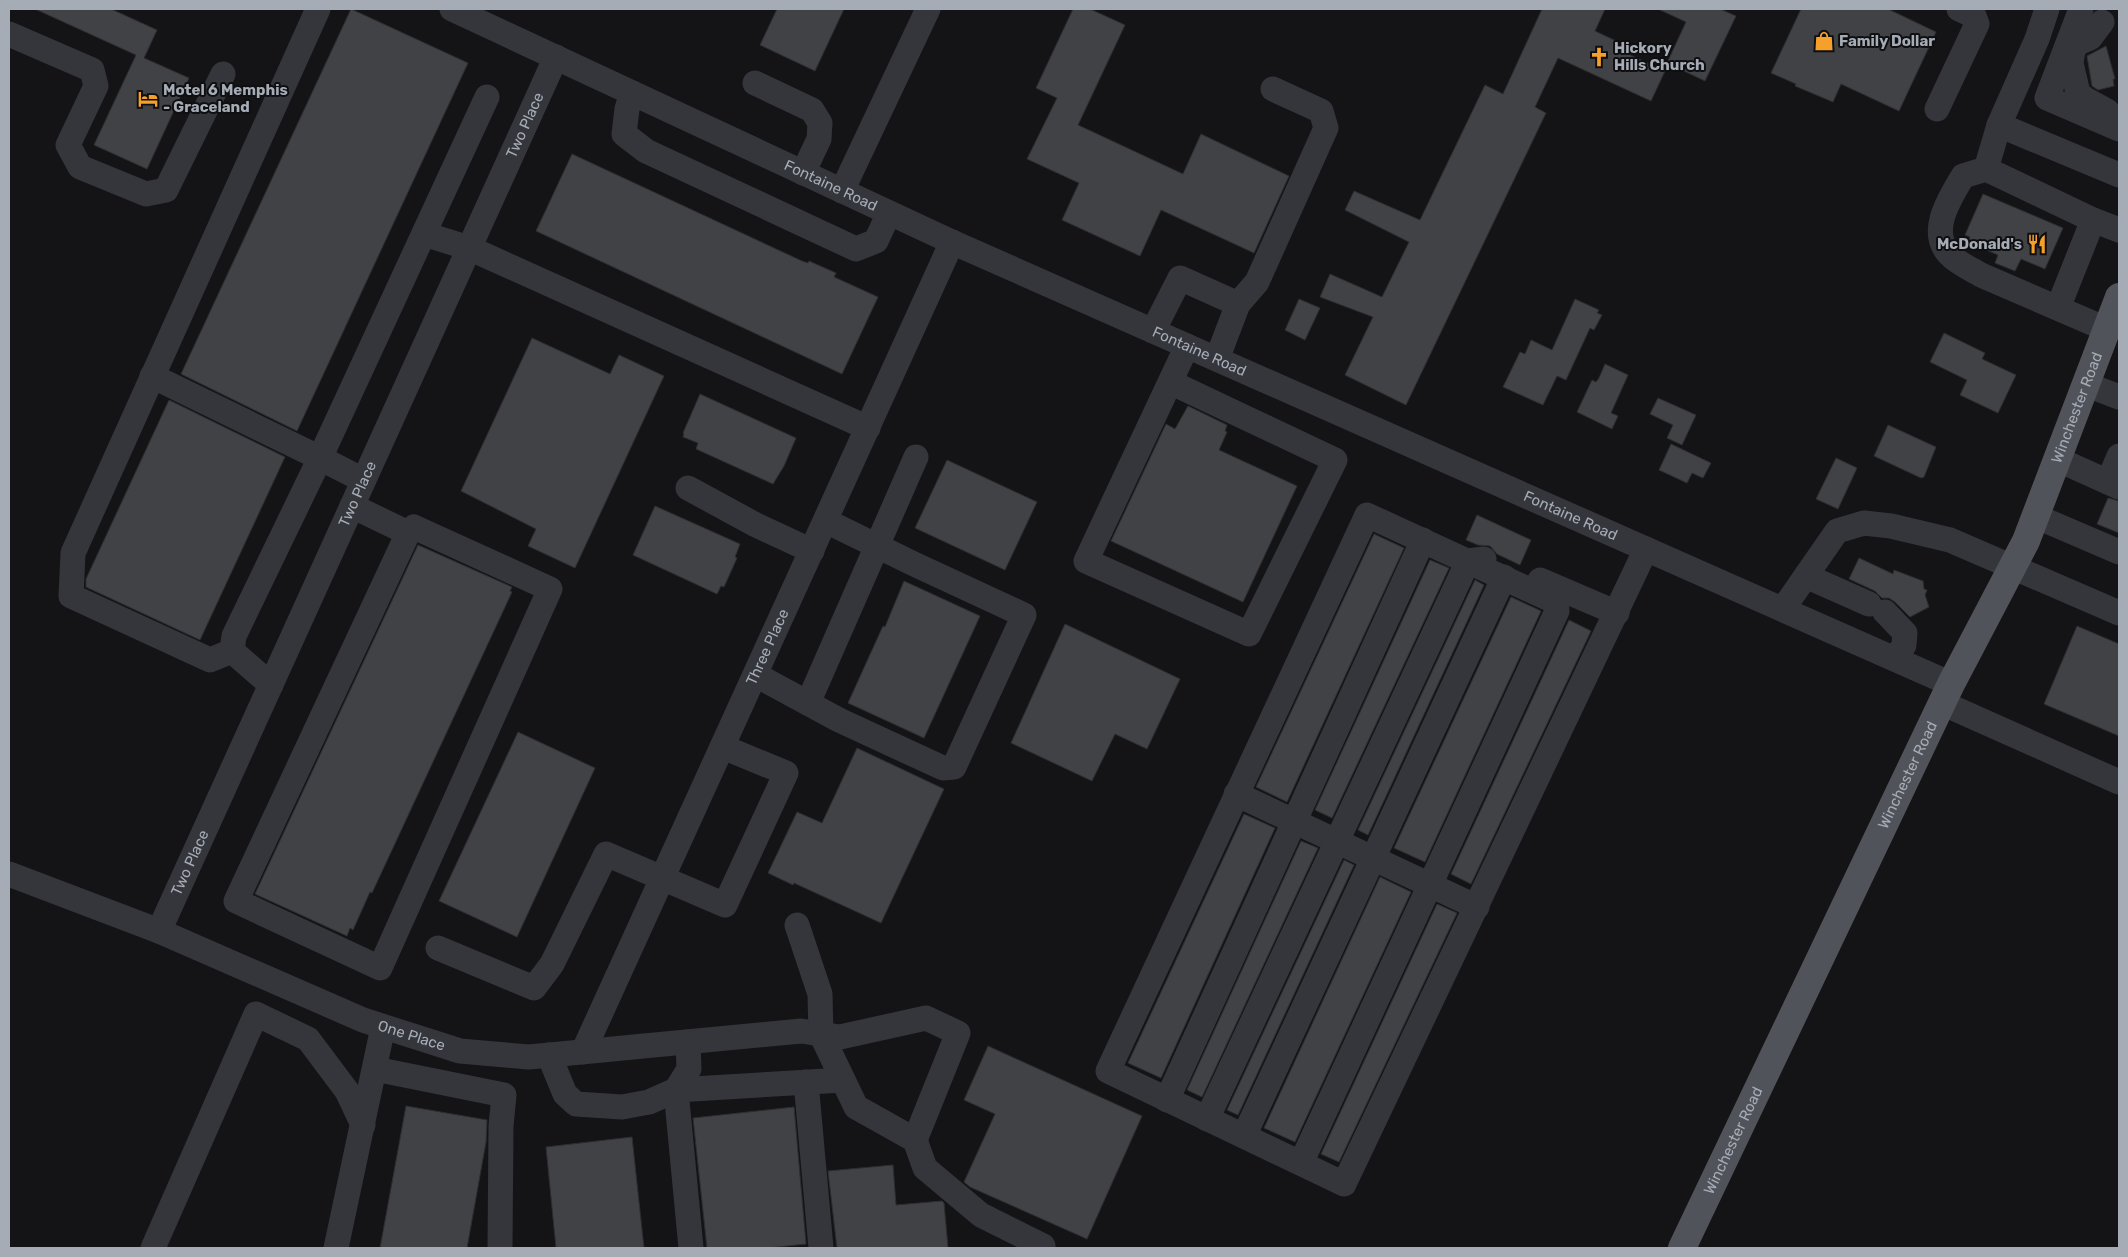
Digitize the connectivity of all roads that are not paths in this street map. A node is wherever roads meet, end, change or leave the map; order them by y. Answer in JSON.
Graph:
{"nodes":[{"id":1,"x":318,"y":9,"type":"edge"},
{"id":2,"x":452,"y":9,"type":"edge"},
{"id":3,"x":928,"y":9,"type":"edge"},
{"id":4,"x":1959,"y":9,"type":"edge"},
{"id":5,"x":2047,"y":9,"type":"edge"},
{"id":6,"x":2096,"y":18,"type":"edge"},
{"id":7,"x":9,"y":34,"type":"edge"},
{"id":8,"x":556,"y":57,"type":"junction"},
{"id":9,"x":223,"y":74,"type":"dead end"},
{"id":10,"x":755,"y":83,"type":"dead end"},
{"id":11,"x":1273,"y":89,"type":"dead end"},
{"id":12,"x":632,"y":93,"type":"junction"},
{"id":13,"x":487,"y":97,"type":"dead end"},
{"id":14,"x":1938,"y":109,"type":"dead end"},
{"id":15,"x":1999,"y":125,"type":"junction"},
{"id":16,"x":2115,"y":127,"type":"edge"},
{"id":17,"x":1986,"y":169,"type":"junction"},
{"id":18,"x":803,"y":173,"type":"junction"},
{"id":19,"x":2119,"y":175,"type":"edge"},
{"id":20,"x":842,"y":190,"type":"junction"},
{"id":21,"x":889,"y":212,"type":"junction"},
{"id":22,"x":2093,"y":220,"type":"junction"},
{"id":23,"x":2119,"y":230,"type":"edge"},
{"id":24,"x":424,"y":234,"type":"junction"},
{"id":25,"x":952,"y":242,"type":"junction"},
{"id":26,"x":469,"y":248,"type":"junction"},
{"id":27,"x":1238,"y":304,"type":"junction"},
{"id":28,"x":2058,"y":308,"type":"junction"},
{"id":29,"x":2113,"y":318,"type":"edge"},
{"id":30,"x":1153,"y":331,"type":"junction"},
{"id":31,"x":1187,"y":346,"type":"junction"},
{"id":32,"x":1217,"y":359,"type":"junction"},
{"id":33,"x":152,"y":376,"type":"junction"},
{"id":34,"x":1170,"y":382,"type":"junction"},
{"id":35,"x":2085,"y":384,"type":"junction"},
{"id":36,"x":2119,"y":398,"type":"edge"},
{"id":37,"x":868,"y":428,"type":"junction"},
{"id":38,"x":2119,"y":456,"type":"edge"},
{"id":39,"x":916,"y":457,"type":"dead end"},
{"id":40,"x":320,"y":458,"type":"junction"},
{"id":41,"x":2057,"y":459,"type":"junction"},
{"id":42,"x":363,"y":480,"type":"junction"},
{"id":43,"x":2114,"y":485,"type":"edge"},
{"id":44,"x":688,"y":488,"type":"dead end"},
{"id":45,"x":352,"y":506,"type":"junction"},
{"id":46,"x":2035,"y":516,"type":"junction"},
{"id":47,"x":826,"y":521,"type":"junction"},
{"id":48,"x":408,"y":533,"type":"junction"},
{"id":49,"x":1423,"y":540,"type":"junction"},
{"id":50,"x":876,"y":546,"type":"junction"},
{"id":51,"x":1646,"y":549,"type":"junction"},
{"id":52,"x":812,"y":551,"type":"junction"},
{"id":53,"x":2119,"y":552,"type":"edge"},
{"id":54,"x":1468,"y":561,"type":"junction"},
{"id":55,"x":2012,"y":568,"type":"junction"},
{"id":56,"x":1806,"y":576,"type":"junction"},
{"id":57,"x":1504,"y":577,"type":"junction"},
{"id":58,"x":1783,"y":609,"type":"junction"},
{"id":59,"x":1617,"y":613,"type":"junction"},
{"id":60,"x":2119,"y":613,"type":"edge"},
{"id":61,"x":232,"y":650,"type":"junction"},
{"id":62,"x":1896,"y":659,"type":"junction"},
{"id":63,"x":756,"y":675,"type":"junction"},
{"id":64,"x":271,"y":685,"type":"junction"},
{"id":65,"x":1947,"y":693,"type":"junction"},
{"id":66,"x":808,"y":703,"type":"junction"},
{"id":67,"x":723,"y":747,"type":"junction"},
{"id":68,"x":2119,"y":782,"type":"edge"},
{"id":69,"x":1236,"y":794,"type":"junction"},
{"id":70,"x":1295,"y":822,"type":"junction"},
{"id":71,"x":1338,"y":842,"type":"junction"},
{"id":72,"x":1373,"y":859,"type":"junction"},
{"id":73,"x":9,"y":874,"type":"edge"},
{"id":74,"x":662,"y":879,"type":"junction"},
{"id":75,"x":1430,"y":885,"type":"junction"},
{"id":76,"x":1477,"y":907,"type":"junction"},
{"id":77,"x":797,"y":925,"type":"dead end"},
{"id":78,"x":159,"y":931,"type":"junction"},
{"id":79,"x":438,"y":948,"type":"dead end"},
{"id":80,"x":383,"y":1026,"type":"junction"},
{"id":81,"x":831,"y":1036,"type":"junction"},
{"id":82,"x":688,"y":1042,"type":"junction"},
{"id":83,"x":583,"y":1052,"type":"junction"},
{"id":84,"x":549,"y":1055,"type":"junction"},
{"id":85,"x":375,"y":1069,"type":"junction"},
{"id":86,"x":843,"y":1080,"type":"junction"},
{"id":87,"x":806,"y":1082,"type":"junction"},
{"id":88,"x":676,"y":1090,"type":"junction"},
{"id":89,"x":1167,"y":1100,"type":"junction"},
{"id":90,"x":1207,"y":1119,"type":"junction"},
{"id":91,"x":363,"y":1125,"type":"junction"},
{"id":92,"x":1244,"y":1136,"type":"junction"},
{"id":93,"x":915,"y":1140,"type":"junction"},
{"id":94,"x":1301,"y":1163,"type":"junction"},
{"id":95,"x":1684,"y":1244,"type":"edge"},
{"id":96,"x":1043,"y":1246,"type":"dead end"},
{"id":97,"x":153,"y":1248,"type":"edge"},
{"id":98,"x":336,"y":1248,"type":"edge"},
{"id":99,"x":500,"y":1248,"type":"edge"},
{"id":100,"x":691,"y":1248,"type":"edge"},
{"id":101,"x":821,"y":1248,"type":"edge"}],
"edges":[{"from":1,"to":33,"type":"street"},
{"from":2,"to":8,"type":"street","name":"Fontaine Road"},
{"from":3,"to":20,"type":"street"},
{"from":4,"to":14,"type":"street"},
{"from":5,"to":15,"type":"street"},
{"from":6,"to":16,"type":"street"},
{"from":7,"to":9,"type":"street"},
{"from":8,"to":12,"type":"street","name":"Fontaine Road"},
{"from":8,"to":26,"type":"street","name":"Two Place"},
{"from":10,"to":18,"type":"street"},
{"from":11,"to":27,"type":"street"},
{"from":12,"to":18,"type":"street","name":"Fontaine Road"},
{"from":12,"to":21,"type":"street"},
{"from":13,"to":24,"type":"street"},
{"from":15,"to":17,"type":"street"},
{"from":15,"to":19,"type":"street"},
{"from":17,"to":22,"type":"street"},
{"from":17,"to":28,"type":"street"},
{"from":18,"to":20,"type":"street","name":"Fontaine Road"},
{"from":20,"to":21,"type":"street","name":"Fontaine Road"},
{"from":21,"to":25,"type":"street","name":"Fontaine Road"},
{"from":22,"to":23,"type":"street"},
{"from":22,"to":28,"type":"street"},
{"from":24,"to":26,"type":"street"},
{"from":24,"to":40,"type":"street"},
{"from":25,"to":30,"type":"street","name":"Fontaine Road"},
{"from":25,"to":37,"type":"street","name":"Three Place"},
{"from":26,"to":37,"type":"street"},
{"from":26,"to":42,"type":"street","name":"Two Place"},
{"from":27,"to":30,"type":"street"},
{"from":27,"to":32,"type":"street"},
{"from":28,"to":29,"type":"street"},
{"from":29,"to":35,"type":"main road","name":"Winchester Road"},
{"from":30,"to":31,"type":"street","name":"Fontaine Road"},
{"from":31,"to":32,"type":"street","name":"Fontaine Road"},
{"from":31,"to":34,"type":"street"},
{"from":32,"to":51,"type":"street","name":"Fontaine Road"},
{"from":33,"to":40,"type":"street"},
{"from":33,"to":61,"type":"street"},
{"from":34,"to":34,"type":"street"},
{"from":35,"to":36,"type":"street"},
{"from":35,"to":41,"type":"main road","name":"Winchester Road"},
{"from":37,"to":47,"type":"street","name":"Three Place"},
{"from":38,"to":43,"type":"street"},
{"from":39,"to":50,"type":"street"},
{"from":40,"to":42,"type":"street"},
{"from":40,"to":61,"type":"street"},
{"from":41,"to":43,"type":"street"},
{"from":41,"to":46,"type":"main road","name":"Winchester Road"},
{"from":42,"to":45,"type":"street","name":"Two Place"},
{"from":44,"to":52,"type":"street"},
{"from":45,"to":48,"type":"street"},
{"from":45,"to":64,"type":"street","name":"Two Place"},
{"from":46,"to":53,"type":"street"},
{"from":46,"to":55,"type":"main road","name":"Winchester Road"},
{"from":47,"to":50,"type":"street"},
{"from":47,"to":52,"type":"street","name":"Three Place"},
{"from":48,"to":48,"type":"street"},
{"from":49,"to":54,"type":"street"},
{"from":49,"to":69,"type":"street"},
{"from":49,"to":70,"type":"street"},
{"from":50,"to":66,"type":"street"},
{"from":50,"to":66,"type":"street"},
{"from":51,"to":58,"type":"street","name":"Fontaine Road"},
{"from":51,"to":59,"type":"street"},
{"from":52,"to":63,"type":"street","name":"Three Place"},
{"from":54,"to":57,"type":"street"},
{"from":54,"to":59,"type":"street"},
{"from":54,"to":71,"type":"street"},
{"from":55,"to":56,"type":"street"},
{"from":55,"to":60,"type":"street"},
{"from":55,"to":65,"type":"main road","name":"Winchester Road"},
{"from":56,"to":58,"type":"street"},
{"from":56,"to":62,"type":"street"},
{"from":57,"to":72,"type":"street"},
{"from":57,"to":75,"type":"street"},
{"from":58,"to":62,"type":"street","name":"Fontaine Road"},
{"from":59,"to":76,"type":"street"},
{"from":61,"to":64,"type":"street"},
{"from":62,"to":65,"type":"street","name":"Fontaine Road"},
{"from":63,"to":66,"type":"street"},
{"from":63,"to":67,"type":"street","name":"Three Place"},
{"from":64,"to":78,"type":"street","name":"Two Place"},
{"from":65,"to":68,"type":"street","name":"Fontaine Road"},
{"from":65,"to":95,"type":"main road","name":"Winchester Road"},
{"from":67,"to":74,"type":"street","name":"Three Place"},
{"from":67,"to":74,"type":"street"},
{"from":69,"to":70,"type":"street"},
{"from":69,"to":89,"type":"street"},
{"from":70,"to":71,"type":"street"},
{"from":70,"to":89,"type":"street"},
{"from":71,"to":72,"type":"street"},
{"from":71,"to":90,"type":"street"},
{"from":72,"to":75,"type":"street"},
{"from":72,"to":92,"type":"street"},
{"from":73,"to":78,"type":"street","name":"One Place"},
{"from":74,"to":79,"type":"street"},
{"from":74,"to":83,"type":"street","name":"Three Place"},
{"from":75,"to":76,"type":"street"},
{"from":75,"to":94,"type":"street"},
{"from":76,"to":94,"type":"street"},
{"from":77,"to":81,"type":"street"},
{"from":78,"to":80,"type":"street","name":"One Place"},
{"from":80,"to":84,"type":"street","name":"One Place"},
{"from":80,"to":85,"type":"street"},
{"from":81,"to":82,"type":"street","name":"One Place"},
{"from":81,"to":86,"type":"street"},
{"from":81,"to":93,"type":"street","name":"One Place"},
{"from":82,"to":83,"type":"street","name":"One Place"},
{"from":82,"to":88,"type":"street"},
{"from":83,"to":84,"type":"street","name":"One Place"},
{"from":84,"to":88,"type":"street"},
{"from":85,"to":91,"type":"street"},
{"from":85,"to":99,"type":"street"},
{"from":86,"to":87,"type":"street"},
{"from":86,"to":93,"type":"street"},
{"from":87,"to":88,"type":"street"},
{"from":87,"to":101,"type":"street"},
{"from":88,"to":100,"type":"street"},
{"from":89,"to":90,"type":"street"},
{"from":90,"to":92,"type":"street"},
{"from":91,"to":97,"type":"street"},
{"from":91,"to":98,"type":"street"},
{"from":92,"to":94,"type":"street"},
{"from":93,"to":96,"type":"street"}]}
